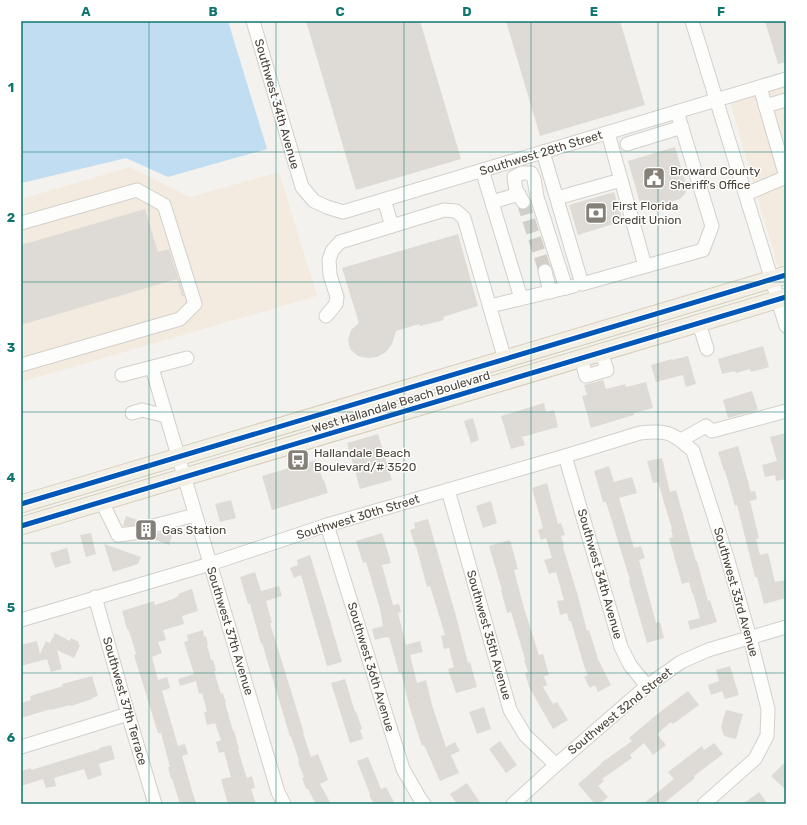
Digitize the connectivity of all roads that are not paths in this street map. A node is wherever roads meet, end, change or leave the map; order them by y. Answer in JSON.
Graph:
{"nodes":[{"id":1,"x":253,"y":21,"type":"edge"},
{"id":2,"x":692,"y":21,"type":"edge"},
{"id":3,"x":786,"y":79,"type":"edge"},
{"id":4,"x":760,"y":87,"type":"junction"},
{"id":5,"x":716,"y":100,"type":"junction"},
{"id":6,"x":786,"y":100,"type":"edge"},
{"id":7,"x":766,"y":106,"type":"junction"},
{"id":8,"x":677,"y":112,"type":"junction"},
{"id":9,"x":682,"y":127,"type":"junction"},
{"id":10,"x":608,"y":133,"type":"junction"},
{"id":11,"x":627,"y":144,"type":"dead end"},
{"id":12,"x":543,"y":152,"type":"junction"},
{"id":13,"x":482,"y":170,"type":"junction"},
{"id":14,"x":786,"y":177,"type":"edge"},
{"id":15,"x":621,"y":180,"type":"junction"},
{"id":16,"x":302,"y":187,"type":"joint"},
{"id":17,"x":746,"y":194,"type":"junction"},
{"id":18,"x":557,"y":198,"type":"junction"},
{"id":19,"x":384,"y":200,"type":"junction"},
{"id":20,"x":492,"y":202,"type":"junction"},
{"id":21,"x":21,"y":223,"type":"edge"},
{"id":22,"x":392,"y":226,"type":"junction"},
{"id":23,"x":645,"y":266,"type":"junction"},
{"id":24,"x":545,"y":271,"type":"tunnel mouth"},
{"id":25,"x":779,"y":278,"type":"edge"},
{"id":26,"x":582,"y":284,"type":"junction"},
{"id":27,"x":566,"y":288,"type":"junction"},
{"id":28,"x":550,"y":292,"type":"junction"},
{"id":29,"x":521,"y":298,"type":"junction"},
{"id":30,"x":782,"y":298,"type":"edge"},
{"id":31,"x":490,"y":306,"type":"junction"},
{"id":32,"x":326,"y":316,"type":"dead end"},
{"id":33,"x":699,"y":323,"type":"junction"},
{"id":34,"x":786,"y":326,"type":"edge"},
{"id":35,"x":616,"y":327,"type":"junction"},
{"id":36,"x":707,"y":349,"type":"dead end"},
{"id":37,"x":187,"y":358,"type":"dead end"},
{"id":38,"x":505,"y":360,"type":"junction"},
{"id":39,"x":21,"y":365,"type":"edge"},
{"id":40,"x":152,"y":368,"type":"junction"},
{"id":41,"x":122,"y":375,"type":"dead end"},
{"id":42,"x":513,"y":379,"type":"junction"},
{"id":43,"x":786,"y":411,"type":"edge"},
{"id":44,"x":132,"y":413,"type":"dead end"},
{"id":45,"x":395,"y":414,"type":"junction"},
{"id":46,"x":166,"y":416,"type":"junction"},
{"id":47,"x":681,"y":440,"type":"junction"},
{"id":48,"x":693,"y":451,"type":"joint"},
{"id":49,"x":565,"y":456,"type":"junction"},
{"id":50,"x":179,"y":457,"type":"junction"},
{"id":51,"x":184,"y":477,"type":"junction"},
{"id":52,"x":448,"y":490,"type":"junction"},
{"id":53,"x":102,"y":502,"type":"junction"},
{"id":54,"x":21,"y":504,"type":"edge"},
{"id":55,"x":196,"y":515,"type":"junction"},
{"id":56,"x":328,"y":525,"type":"junction"},
{"id":57,"x":21,"y":526,"type":"edge"},
{"id":58,"x":153,"y":526,"type":"tunnel mouth"},
{"id":59,"x":134,"y":532,"type":"tunnel mouth"},
{"id":60,"x":210,"y":564,"type":"junction"},
{"id":61,"x":95,"y":598,"type":"junction"},
{"id":62,"x":21,"y":620,"type":"edge"},
{"id":63,"x":786,"y":626,"type":"edge"},
{"id":64,"x":750,"y":638,"type":"junction"},
{"id":65,"x":647,"y":686,"type":"junction"},
{"id":66,"x":128,"y":714,"type":"junction"},
{"id":67,"x":21,"y":747,"type":"edge"},
{"id":68,"x":556,"y":764,"type":"junction"},
{"id":69,"x":155,"y":804,"type":"edge"},
{"id":70,"x":284,"y":804,"type":"edge"},
{"id":71,"x":424,"y":804,"type":"edge"},
{"id":72,"x":513,"y":804,"type":"edge"},
{"id":73,"x":704,"y":804,"type":"edge"}],
"edges":[{"from":1,"to":16,"type":"street","name":"Southwest 34th Avenue"},
{"from":2,"to":5,"type":"street"},
{"from":3,"to":4,"type":"street","name":"Southwest 28th Street"},
{"from":4,"to":5,"type":"street","name":"Southwest 28th Street"},
{"from":4,"to":7,"type":"street"},
{"from":5,"to":8,"type":"street","name":"Southwest 28th Street"},
{"from":5,"to":17,"type":"street"},
{"from":6,"to":7,"type":"street"},
{"from":7,"to":14,"type":"street"},
{"from":8,"to":9,"type":"street"},
{"from":8,"to":10,"type":"street","name":"Southwest 28th Street"},
{"from":9,"to":11,"type":"street"},
{"from":9,"to":23,"type":"street"},
{"from":10,"to":12,"type":"street","name":"Southwest 28th Street"},
{"from":10,"to":15,"type":"street"},
{"from":12,"to":13,"type":"street","name":"Southwest 28th Street"},
{"from":12,"to":18,"type":"street"},
{"from":13,"to":19,"type":"street","name":"Southwest 28th Street"},
{"from":13,"to":20,"type":"street"},
{"from":14,"to":17,"type":"street"},
{"from":15,"to":18,"type":"street"},
{"from":15,"to":23,"type":"street"},
{"from":16,"to":19,"type":"street","name":"Southwest 28th Street"},
{"from":17,"to":25,"type":"street"},
{"from":18,"to":26,"type":"street"},
{"from":19,"to":22,"type":"street"},
{"from":20,"to":27,"type":"street"},
{"from":20,"to":29,"type":"street"},
{"from":21,"to":39,"type":"street"},
{"from":22,"to":31,"type":"street"},
{"from":22,"to":32,"type":"street"},
{"from":23,"to":26,"type":"street"},
{"from":24,"to":28,"type":"street"},
{"from":25,"to":30,"type":"street"},
{"from":25,"to":35,"type":"main road","name":"West Hallandale Beach Boulevard"},
{"from":26,"to":27,"type":"street"},
{"from":27,"to":28,"type":"street"},
{"from":28,"to":29,"type":"street"},
{"from":29,"to":31,"type":"street"},
{"from":30,"to":33,"type":"main road","name":"West Hallandale Beach Boulevard"},
{"from":30,"to":34,"type":"street"},
{"from":31,"to":38,"type":"street"},
{"from":33,"to":36,"type":"street"},
{"from":33,"to":42,"type":"main road","name":"West Hallandale Beach Boulevard"},
{"from":35,"to":38,"type":"main road","name":"West Hallandale Beach Boulevard"},
{"from":35,"to":42,"type":"main road"},
{"from":37,"to":40,"type":"street"},
{"from":38,"to":45,"type":"main road"},
{"from":38,"to":50,"type":"main road","name":"West Hallandale Beach Boulevard"},
{"from":40,"to":41,"type":"street"},
{"from":40,"to":46,"type":"street","name":"Southwest 37th Avenue"},
{"from":42,"to":45,"type":"main road","name":"West Hallandale Beach Boulevard"},
{"from":43,"to":47,"type":"street"},
{"from":44,"to":46,"type":"street"},
{"from":45,"to":51,"type":"main road","name":"West Hallandale Beach Boulevard"},
{"from":46,"to":50,"type":"street","name":"Southwest 37th Avenue"},
{"from":47,"to":48,"type":"street","name":"Southwest 30th Street"},
{"from":47,"to":49,"type":"street","name":"Southwest 30th Street"},
{"from":48,"to":64,"type":"street","name":"Southwest 33rd Avenue"},
{"from":49,"to":52,"type":"street","name":"Southwest 30th Street"},
{"from":49,"to":65,"type":"street","name":"Southwest 34th Avenue"},
{"from":50,"to":51,"type":"street","name":"Southwest 37th Avenue"},
{"from":50,"to":54,"type":"main road","name":"West Hallandale Beach Boulevard"},
{"from":51,"to":53,"type":"main road","name":"West Hallandale Beach Boulevard"},
{"from":51,"to":55,"type":"street","name":"Southwest 37th Avenue"},
{"from":52,"to":56,"type":"street","name":"Southwest 30th Street"},
{"from":52,"to":68,"type":"street","name":"Southwest 35th Avenue"},
{"from":53,"to":57,"type":"main road","name":"West Hallandale Beach Boulevard"},
{"from":53,"to":59,"type":"street"},
{"from":55,"to":58,"type":"street"},
{"from":55,"to":60,"type":"street","name":"Southwest 37th Avenue"},
{"from":56,"to":60,"type":"street","name":"Southwest 30th Street"},
{"from":56,"to":71,"type":"street","name":"Southwest 36th Avenue"},
{"from":60,"to":61,"type":"street","name":"Southwest 30th Street"},
{"from":60,"to":70,"type":"street","name":"Southwest 37th Avenue"},
{"from":61,"to":62,"type":"street","name":"Southwest 30th Street"},
{"from":61,"to":66,"type":"street","name":"Southwest 37th Terrace"},
{"from":63,"to":64,"type":"street","name":"Southwest 32nd Street"},
{"from":64,"to":65,"type":"street","name":"Southwest 32nd Street"},
{"from":64,"to":73,"type":"street","name":"Southwest 33rd Avenue"},
{"from":65,"to":68,"type":"street","name":"Southwest 32nd Street"},
{"from":66,"to":67,"type":"street"},
{"from":66,"to":69,"type":"street","name":"Southwest 37th Terrace"},
{"from":68,"to":72,"type":"street","name":"Southwest 32nd Street"}]}
